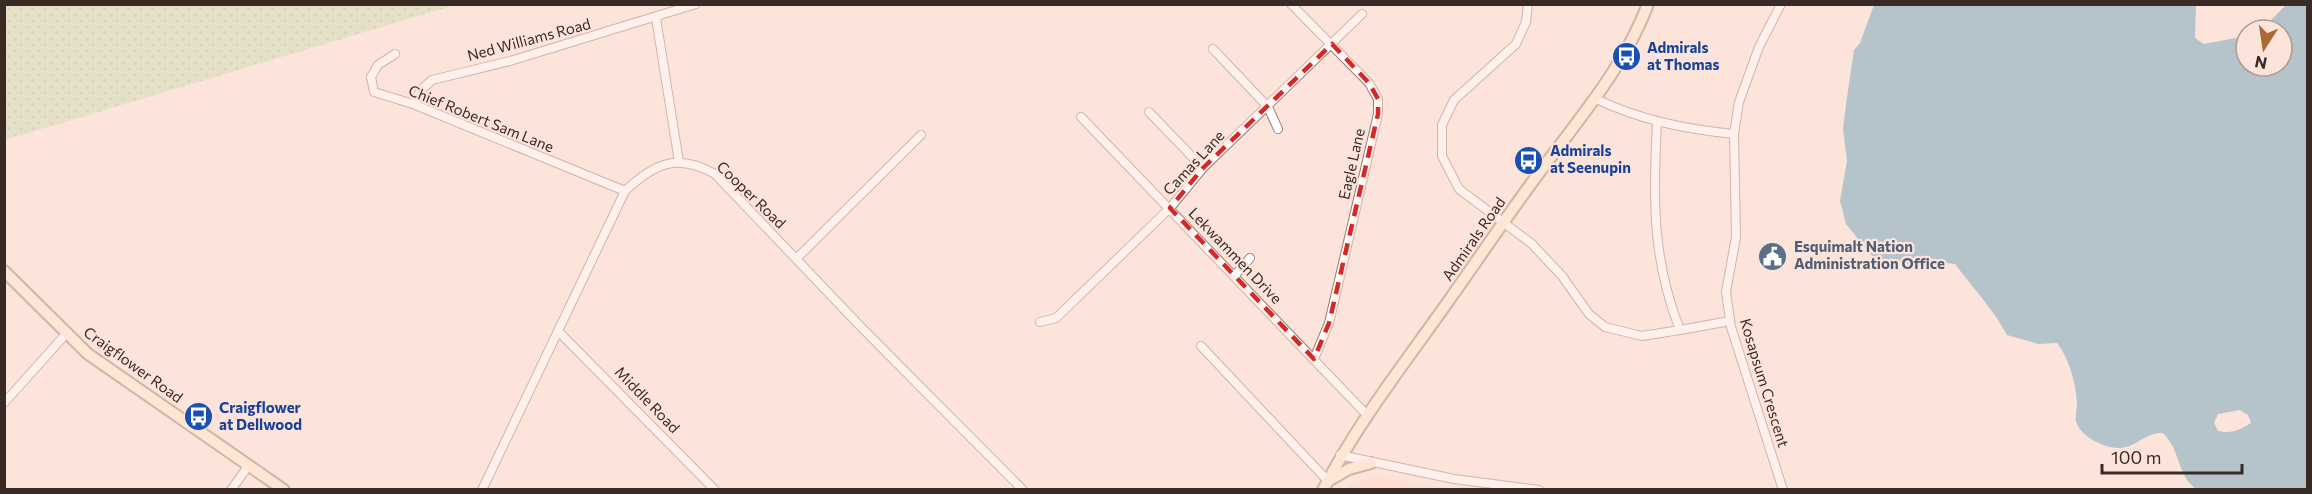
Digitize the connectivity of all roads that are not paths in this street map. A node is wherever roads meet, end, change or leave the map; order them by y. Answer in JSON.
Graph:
{"nodes":[{"id":1,"x":696,"y":4,"type":"edge"},
{"id":2,"x":1291,"y":4,"type":"edge"},
{"id":3,"x":1528,"y":4,"type":"edge"},
{"id":4,"x":1648,"y":4,"type":"edge"},
{"id":5,"x":1781,"y":4,"type":"edge"},
{"id":6,"x":1362,"y":14,"type":"dead end"},
{"id":7,"x":656,"y":18,"type":"junction"},
{"id":8,"x":1332,"y":44,"type":"junction"},
{"id":9,"x":1213,"y":49,"type":"dead end"},
{"id":10,"x":395,"y":54,"type":"dead end"},
{"id":11,"x":1594,"y":98,"type":"junction"},
{"id":12,"x":413,"y":104,"type":"junction"},
{"id":13,"x":1268,"y":107,"type":"junction"},
{"id":14,"x":1149,"y":112,"type":"dead end"},
{"id":15,"x":1081,"y":117,"type":"dead end"},
{"id":16,"x":1657,"y":123,"type":"junction"},
{"id":17,"x":1278,"y":129,"type":"dead end"},
{"id":18,"x":1734,"y":134,"type":"junction"},
{"id":19,"x":921,"y":135,"type":"dead end"},
{"id":20,"x":679,"y":162,"type":"junction"},
{"id":21,"x":1203,"y":168,"type":"junction"},
{"id":22,"x":625,"y":191,"type":"junction"},
{"id":23,"x":1170,"y":208,"type":"junction"},
{"id":24,"x":1503,"y":222,"type":"junction"},
{"id":25,"x":1251,"y":258,"type":"dead end"},
{"id":26,"x":796,"y":259,"type":"junction"},
{"id":27,"x":4,"y":271,"type":"edge"},
{"id":28,"x":1234,"y":275,"type":"junction"},
{"id":29,"x":1730,"y":321,"type":"junction"},
{"id":30,"x":1040,"y":322,"type":"dead end"},
{"id":31,"x":1680,"y":330,"type":"junction"},
{"id":32,"x":558,"y":331,"type":"junction"},
{"id":33,"x":66,"y":334,"type":"junction"},
{"id":34,"x":1201,"y":346,"type":"dead end"},
{"id":35,"x":1314,"y":359,"type":"junction"},
{"id":36,"x":4,"y":403,"type":"edge"},
{"id":37,"x":1367,"y":415,"type":"junction"},
{"id":38,"x":1340,"y":455,"type":"junction"},
{"id":39,"x":1371,"y":463,"type":"junction"},
{"id":40,"x":249,"y":465,"type":"junction"},
{"id":41,"x":1326,"y":485,"type":"edge"},
{"id":42,"x":231,"y":489,"type":"edge"},
{"id":43,"x":284,"y":489,"type":"edge"},
{"id":44,"x":482,"y":489,"type":"edge"},
{"id":45,"x":715,"y":489,"type":"edge"},
{"id":46,"x":1023,"y":489,"type":"edge"},
{"id":47,"x":1539,"y":489,"type":"edge"},
{"id":48,"x":1784,"y":489,"type":"edge"}],
"edges":[{"from":1,"to":7,"type":"street","name":"Ned Williams Road"},
{"from":2,"to":8,"type":"street","name":"Eagle Lane"},
{"from":3,"to":24,"type":"street"},
{"from":4,"to":11,"type":"main road","name":"Admirals Road"},
{"from":5,"to":18,"type":"street","name":"Kosapsum Crescent"},
{"from":6,"to":8,"type":"street","name":"Camas Lane"},
{"from":7,"to":12,"type":"street","name":"Ned Williams Road"},
{"from":7,"to":20,"type":"street"},
{"from":8,"to":13,"type":"street","name":"Camas Lane"},
{"from":8,"to":35,"type":"street","name":"Eagle Lane"},
{"from":9,"to":13,"type":"street"},
{"from":10,"to":12,"type":"street","name":"Chief Robert Sam Lane"},
{"from":11,"to":16,"type":"street"},
{"from":11,"to":24,"type":"main road","name":"Admirals Road"},
{"from":12,"to":22,"type":"street","name":"Chief Robert Sam Lane"},
{"from":13,"to":17,"type":"street"},
{"from":13,"to":21,"type":"street","name":"Camas Lane"},
{"from":14,"to":21,"type":"street"},
{"from":15,"to":23,"type":"street","name":"Lekwammen Drive"},
{"from":16,"to":18,"type":"street"},
{"from":16,"to":31,"type":"street"},
{"from":18,"to":29,"type":"street","name":"Kosapsum Crescent"},
{"from":19,"to":26,"type":"street"},
{"from":20,"to":22,"type":"street"},
{"from":20,"to":26,"type":"street","name":"Cooper Road"},
{"from":21,"to":23,"type":"street","name":"Camas Lane"},
{"from":22,"to":32,"type":"street"},
{"from":23,"to":28,"type":"street","name":"Lekwammen Drive"},
{"from":23,"to":30,"type":"street","name":"Camas Lane"},
{"from":24,"to":31,"type":"street"},
{"from":24,"to":37,"type":"main road","name":"Admirals Road"},
{"from":25,"to":28,"type":"street"},
{"from":26,"to":46,"type":"street","name":"Cooper Road"},
{"from":27,"to":33,"type":"main road","name":"Craigflower Road"},
{"from":28,"to":35,"type":"street","name":"Lekwammen Drive"},
{"from":29,"to":31,"type":"street"},
{"from":29,"to":48,"type":"street","name":"Kosapsum Crescent"},
{"from":32,"to":44,"type":"street"},
{"from":32,"to":45,"type":"street","name":"Middle Road"},
{"from":33,"to":36,"type":"street"},
{"from":33,"to":40,"type":"main road","name":"Craigflower Road"},
{"from":34,"to":41,"type":"street"},
{"from":35,"to":37,"type":"street","name":"Lekwammen Drive"},
{"from":37,"to":38,"type":"main road","name":"Admirals Road"},
{"from":38,"to":39,"type":"street"},
{"from":38,"to":41,"type":"main road","name":"Admirals Road"},
{"from":39,"to":41,"type":"main road"},
{"from":39,"to":47,"type":"street"},
{"from":40,"to":42,"type":"street"},
{"from":40,"to":43,"type":"main road","name":"Craigflower Road"}]}
